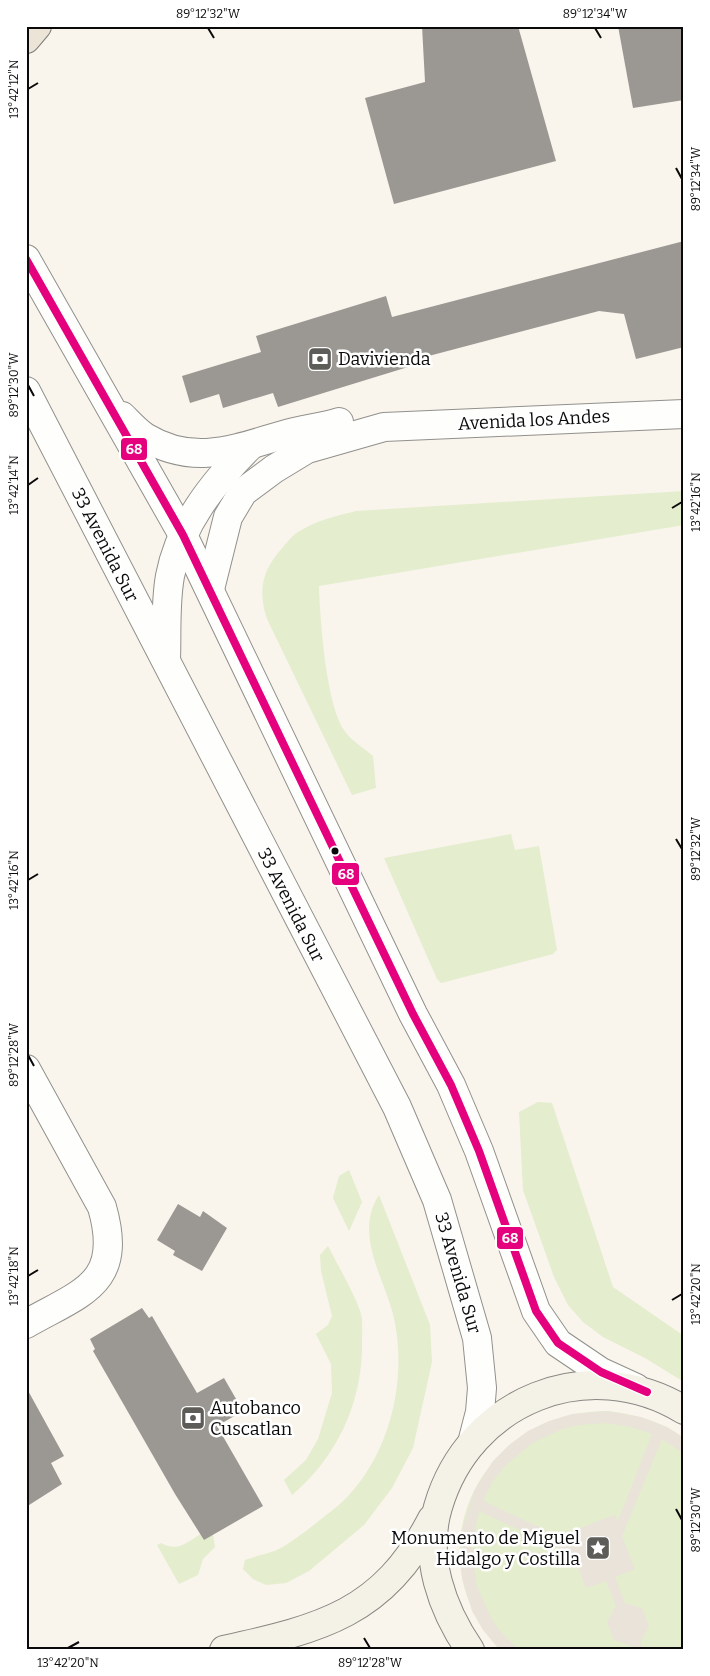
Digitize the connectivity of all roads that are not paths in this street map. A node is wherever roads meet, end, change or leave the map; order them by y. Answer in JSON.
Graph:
{"nodes":[{"id":1,"x":38,"y":26,"type":"edge"},
{"id":2,"x":26,"y":39,"type":"edge"},
{"id":3,"x":26,"y":259,"type":"edge"},
{"id":4,"x":26,"y":391,"type":"edge"},
{"id":5,"x":108,"y":403,"type":"junction"},
{"id":6,"x":684,"y":414,"type":"edge"},
{"id":7,"x":384,"y":427,"type":"junction"},
{"id":8,"x":249,"y":447,"type":"junction"},
{"id":9,"x":183,"y":535,"type":"junction"},
{"id":10,"x":210,"y":589,"type":"junction"},
{"id":11,"x":166,"y":663,"type":"junction"},
{"id":12,"x":26,"y":1069,"type":"edge"},
{"id":13,"x":26,"y":1324,"type":"edge"},
{"id":14,"x":646,"y":1392,"type":"junction"},
{"id":15,"x":684,"y":1410,"type":"edge"},
{"id":16,"x":472,"y":1443,"type":"junction"},
{"id":17,"x":437,"y":1508,"type":"junction"},
{"id":18,"x":224,"y":1650,"type":"edge"},
{"id":19,"x":470,"y":1650,"type":"edge"}],
"edges":[{"from":1,"to":2,"type":"main road"},
{"from":3,"to":5,"type":"street"},
{"from":4,"to":11,"type":"street","name":"33 Avenida Sur"},
{"from":5,"to":8,"type":"street","name":"Avenida los Andes"},
{"from":5,"to":9,"type":"street"},
{"from":6,"to":7,"type":"street","name":"Avenida los Andes"},
{"from":7,"to":8,"type":"street","name":"Avenida los Andes"},
{"from":7,"to":10,"type":"street","name":"Avenida los Andes"},
{"from":8,"to":9,"type":"street"},
{"from":9,"to":10,"type":"street"},
{"from":9,"to":11,"type":"street"},
{"from":10,"to":14,"type":"street"},
{"from":11,"to":16,"type":"street","name":"33 Avenida Sur"},
{"from":12,"to":13,"type":"street"},
{"from":14,"to":15,"type":"main road"},
{"from":14,"to":16,"type":"main road"},
{"from":16,"to":17,"type":"main road"},
{"from":17,"to":18,"type":"main road"},
{"from":17,"to":19,"type":"main road"}]}
